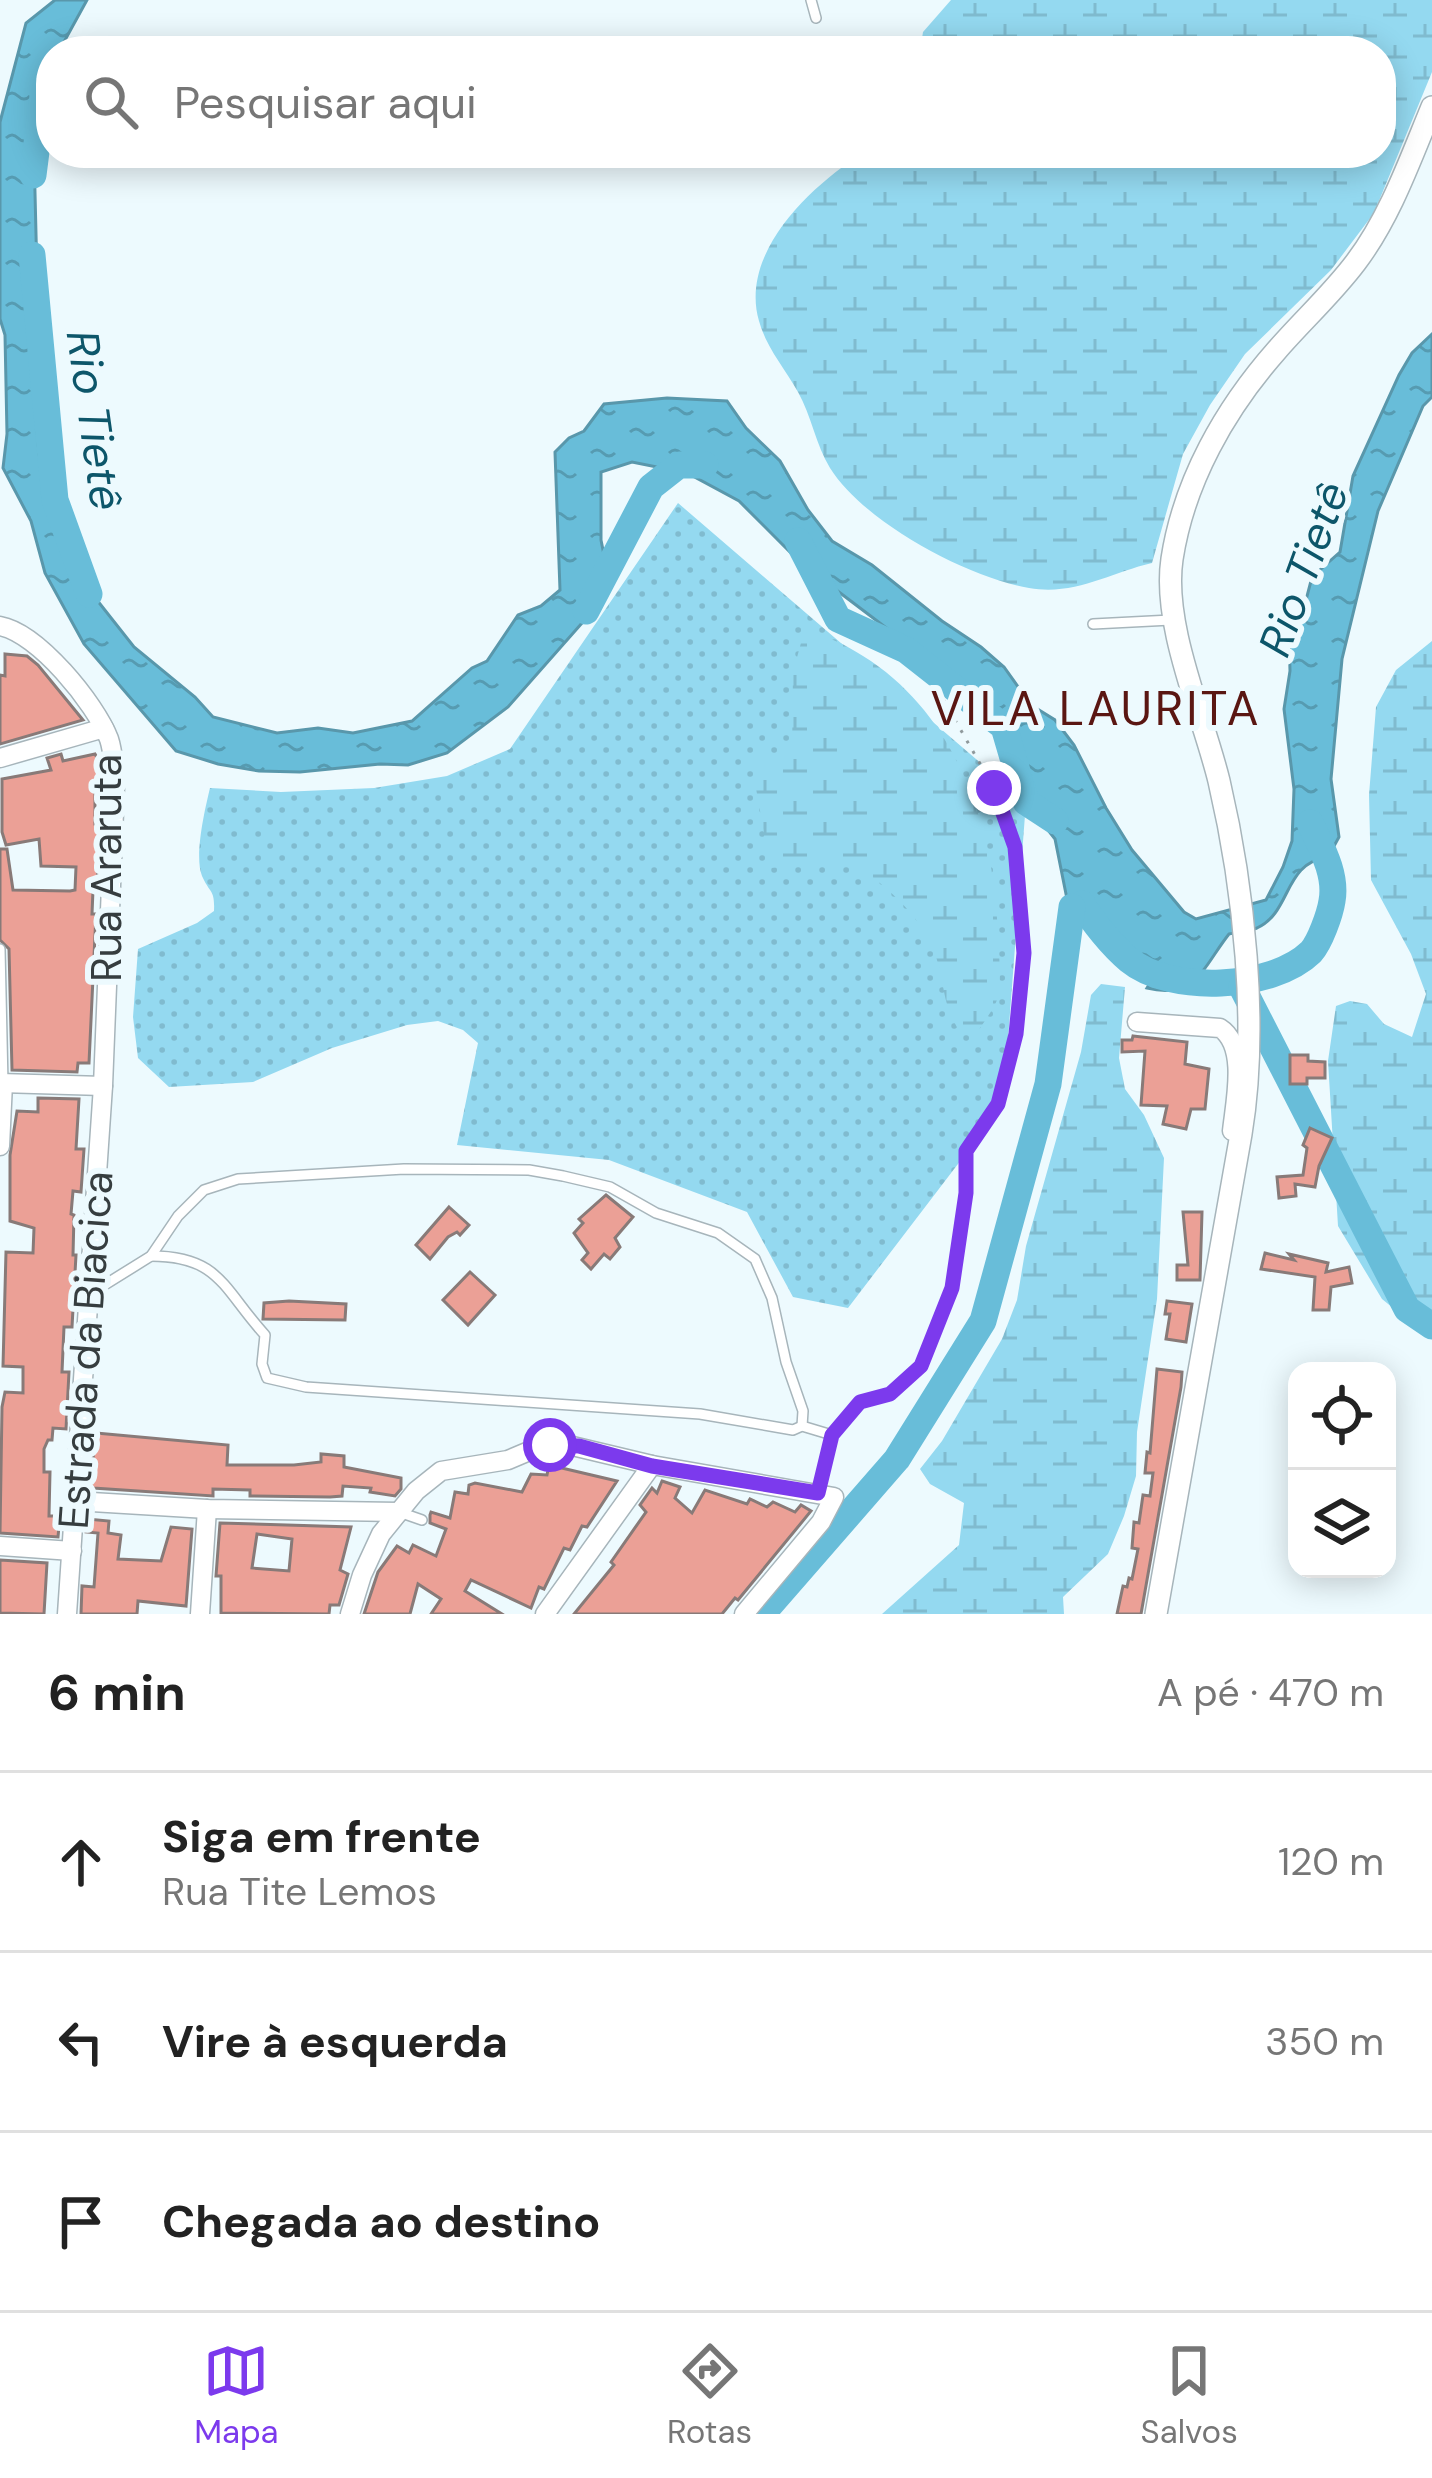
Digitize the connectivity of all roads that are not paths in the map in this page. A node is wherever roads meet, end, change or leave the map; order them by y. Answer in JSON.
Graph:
{"nodes":[{"id":1,"x":811,"y":0,"type":"edge"},
{"id":2,"x":816,"y":18,"type":"dead end"},
{"id":3,"x":1432,"y":107,"type":"edge"},
{"id":4,"x":1176,"y":620,"type":"junction"},
{"id":5,"x":1093,"y":624,"type":"dead end"},
{"id":6,"x":0,"y":626,"type":"edge"},
{"id":7,"x":104,"y":728,"type":"junction"},
{"id":8,"x":0,"y":758,"type":"edge"},
{"id":9,"x":0,"y":950,"type":"edge"},
{"id":10,"x":1137,"y":1022,"type":"dead end"},
{"id":11,"x":2,"y":1083,"type":"edge"},
{"id":12,"x":103,"y":1086,"type":"junction"},
{"id":13,"x":0,"y":1147,"type":"edge"},
{"id":14,"x":1234,"y":1166,"type":"junction"},
{"id":15,"x":966,"y":1193,"type":"road end"},
{"id":16,"x":151,"y":1256,"type":"junction"},
{"id":17,"x":90,"y":1294,"type":"junction"},
{"id":18,"x":802,"y":1426,"type":"junction"},
{"id":19,"x":832,"y":1435,"type":"junction"},
{"id":20,"x":652,"y":1466,"type":"junction"},
{"id":21,"x":826,"y":1495,"type":"junction"},
{"id":22,"x":75,"y":1501,"type":"junction"},
{"id":23,"x":207,"y":1509,"type":"junction"},
{"id":24,"x":399,"y":1511,"type":"junction"},
{"id":25,"x":422,"y":1520,"type":"dead end"},
{"id":26,"x":0,"y":1546,"type":"edge"},
{"id":27,"x":72,"y":1551,"type":"junction"},
{"id":28,"x":67,"y":1614,"type":"edge"},
{"id":29,"x":200,"y":1614,"type":"edge"},
{"id":30,"x":350,"y":1614,"type":"edge"},
{"id":31,"x":545,"y":1614,"type":"edge"},
{"id":32,"x":744,"y":1614,"type":"edge"},
{"id":33,"x":1156,"y":1614,"type":"edge"}],
"edges":[{"from":1,"to":2,"type":"lane"},
{"from":3,"to":4,"type":"street"},
{"from":4,"to":5,"type":"lane"},
{"from":4,"to":14,"type":"street"},
{"from":6,"to":7,"type":"street","name":"Rua Araruta"},
{"from":7,"to":8,"type":"street"},
{"from":7,"to":12,"type":"street","name":"Rua Araruta"},
{"from":9,"to":11,"type":"lane"},
{"from":10,"to":14,"type":"street"},
{"from":11,"to":12,"type":"street"},
{"from":11,"to":13,"type":"street"},
{"from":12,"to":17,"type":"street","name":"Estrada da Biacica"},
{"from":14,"to":33,"type":"street"},
{"from":15,"to":19,"type":"lane"},
{"from":16,"to":17,"type":"lane"},
{"from":16,"to":18,"type":"lane"},
{"from":16,"to":18,"type":"lane"},
{"from":17,"to":22,"type":"street","name":"Estrada da Biacica"},
{"from":18,"to":19,"type":"lane"},
{"from":19,"to":21,"type":"lane"},
{"from":20,"to":21,"type":"street"},
{"from":20,"to":24,"type":"street"},
{"from":20,"to":31,"type":"street"},
{"from":21,"to":32,"type":"street"},
{"from":22,"to":23,"type":"street"},
{"from":22,"to":27,"type":"street","name":"Estrada da Biacica"},
{"from":23,"to":24,"type":"street"},
{"from":23,"to":29,"type":"street"},
{"from":24,"to":25,"type":"lane"},
{"from":24,"to":30,"type":"street"},
{"from":26,"to":27,"type":"street"},
{"from":27,"to":28,"type":"street","name":"Estrada da Biacica"}]}
